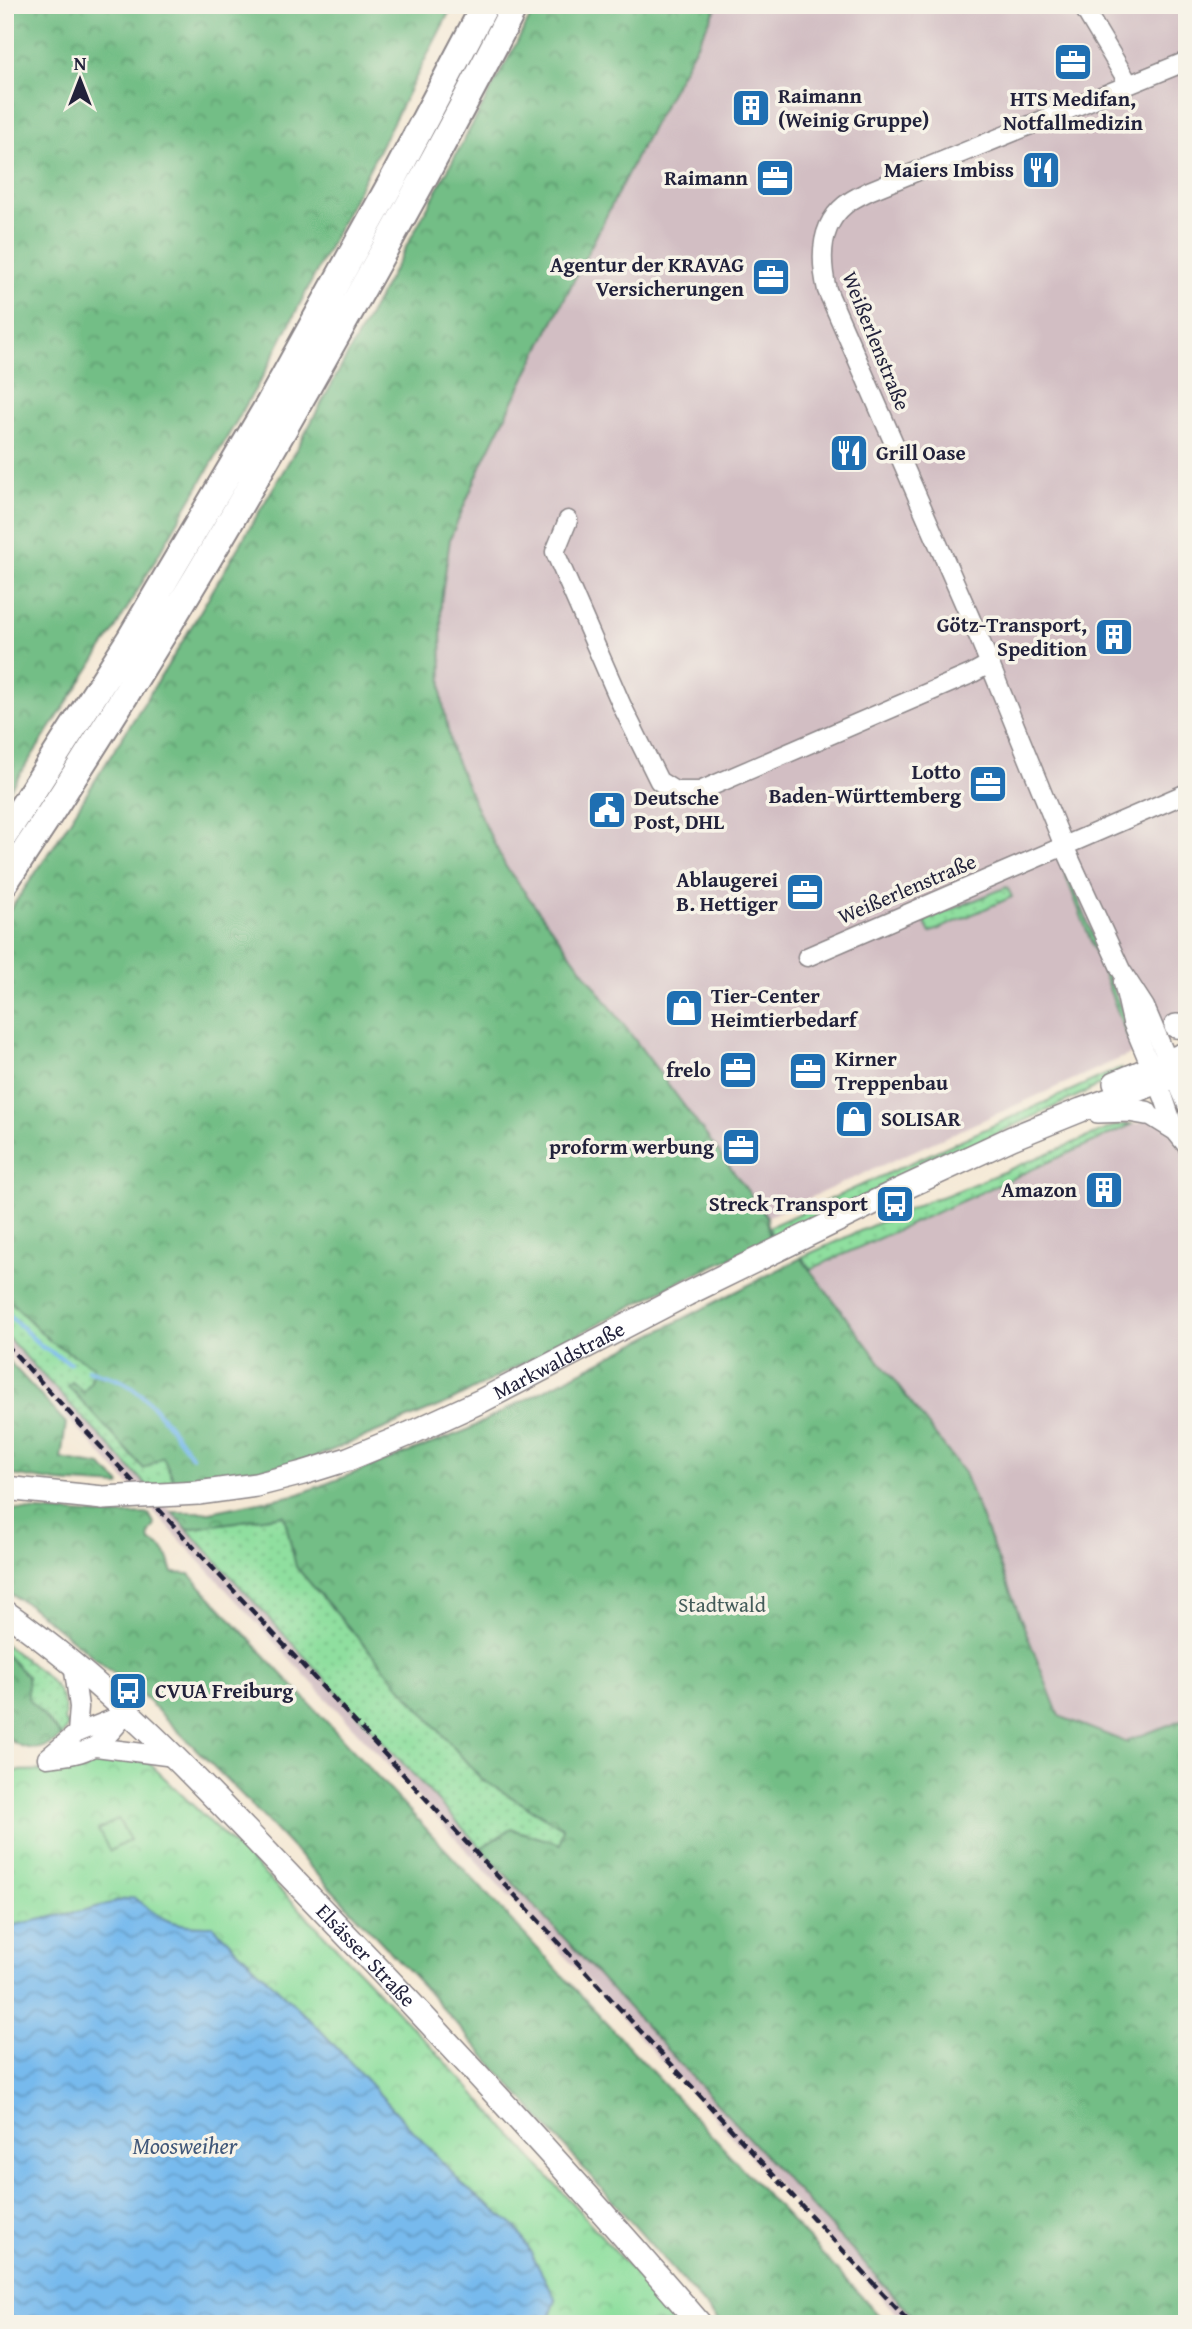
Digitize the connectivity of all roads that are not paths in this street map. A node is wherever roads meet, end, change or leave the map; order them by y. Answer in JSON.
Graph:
{"nodes":[{"id":1,"x":485,"y":5,"type":"edge"},
{"id":2,"x":515,"y":5,"type":"edge"},
{"id":3,"x":1083,"y":5,"type":"edge"},
{"id":4,"x":1187,"y":61,"type":"edge"},
{"id":5,"x":1129,"y":84,"type":"junction"},
{"id":6,"x":568,"y":520,"type":"dead end"},
{"id":7,"x":989,"y":664,"type":"junction"},
{"id":8,"x":1187,"y":793,"type":"edge"},
{"id":9,"x":5,"y":834,"type":"edge"},
{"id":10,"x":1064,"y":846,"type":"junction"},
{"id":11,"x":5,"y":882,"type":"edge"},
{"id":12,"x":807,"y":957,"type":"dead end"},
{"id":13,"x":1121,"y":970,"type":"junction"},
{"id":14,"x":1145,"y":1007,"type":"junction"},
{"id":15,"x":1181,"y":1026,"type":"edge"},
{"id":16,"x":1171,"y":1069,"type":"edge"},
{"id":17,"x":1187,"y":1105,"type":"edge"},
{"id":18,"x":1081,"y":1110,"type":"junction"},
{"id":19,"x":1146,"y":1113,"type":"joint"},
{"id":20,"x":1175,"y":1130,"type":"junction"},
{"id":21,"x":1187,"y":1146,"type":"edge"},
{"id":22,"x":5,"y":1488,"type":"edge"},
{"id":23,"x":5,"y":1612,"type":"edge"},
{"id":24,"x":73,"y":1664,"type":"junction"},
{"id":25,"x":127,"y":1713,"type":"junction"},
{"id":26,"x":77,"y":1732,"type":"junction"},
{"id":27,"x":96,"y":1747,"type":"junction"},
{"id":28,"x":174,"y":1756,"type":"junction"},
{"id":29,"x":701,"y":2324,"type":"edge"}],
"edges":[{"from":1,"to":9,"type":"highway"},
{"from":2,"to":11,"type":"highway"},
{"from":3,"to":5,"type":"street"},
{"from":4,"to":5,"type":"street","name":"Weißerlenstraße"},
{"from":5,"to":7,"type":"street","name":"Weißerlenstraße"},
{"from":6,"to":7,"type":"street"},
{"from":7,"to":10,"type":"street","name":"Weißerlenstraße"},
{"from":8,"to":10,"type":"street"},
{"from":10,"to":12,"type":"street","name":"Weißerlenstraße"},
{"from":10,"to":13,"type":"street","name":"Weißerlenstraße"},
{"from":13,"to":14,"type":"street","name":"Weißerlenstraße"},
{"from":13,"to":16,"type":"street","name":"Weißerlenstraße"},
{"from":14,"to":15,"type":"street"},
{"from":14,"to":16,"type":"street","name":"Weißerlenstraße"},
{"from":16,"to":17,"type":"street"},
{"from":16,"to":18,"type":"main road","name":"Markwaldstraße"},
{"from":16,"to":20,"type":"street"},
{"from":18,"to":19,"type":"main road"},
{"from":18,"to":22,"type":"main road","name":"Markwaldstraße","bridge":true},
{"from":19,"to":20,"type":"street"},
{"from":20,"to":21,"type":"street"},
{"from":23,"to":24,"type":"main road","name":"Elsässer Straße"},
{"from":24,"to":25,"type":"main road","name":"Elsässer Straße"},
{"from":24,"to":26,"type":"street"},
{"from":25,"to":26,"type":"street"},
{"from":25,"to":27,"type":"street"},
{"from":25,"to":28,"type":"main road","name":"Elsässer Straße"},
{"from":26,"to":27,"type":"street"},
{"from":27,"to":28,"type":"street"},
{"from":28,"to":29,"type":"main road","name":"Elsässer Straße"}]}
